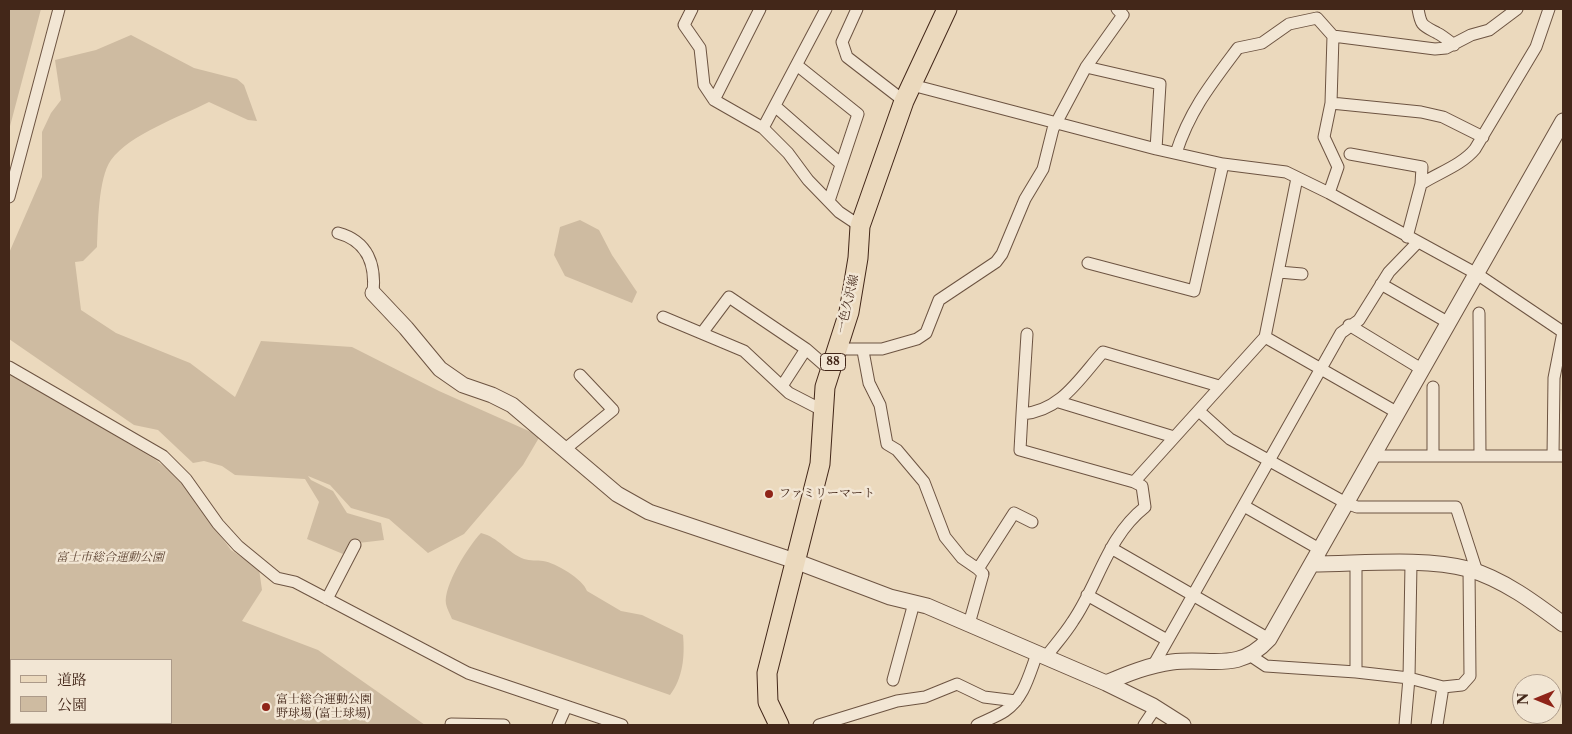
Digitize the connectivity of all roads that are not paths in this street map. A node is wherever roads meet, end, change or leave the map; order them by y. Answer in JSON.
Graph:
{"nodes":[{"id":1,"x":59,"y":9,"type":"edge"},
{"id":2,"x":692,"y":9,"type":"edge"},
{"id":3,"x":760,"y":9,"type":"edge"},
{"id":4,"x":826,"y":9,"type":"edge"},
{"id":5,"x":858,"y":9,"type":"edge"},
{"id":6,"x":946,"y":9,"type":"edge"},
{"id":7,"x":1118,"y":9,"type":"edge"},
{"id":8,"x":1418,"y":9,"type":"edge"},
{"id":9,"x":1517,"y":9,"type":"edge"},
{"id":10,"x":1549,"y":9,"type":"edge"},
{"id":11,"x":1334,"y":36,"type":"junction"},
{"id":12,"x":1454,"y":45,"type":"junction"},
{"id":13,"x":798,"y":66,"type":"junction"},
{"id":14,"x":1086,"y":67,"type":"junction"},
{"id":15,"x":908,"y":93,"type":"junction"},
{"id":16,"x":714,"y":100,"type":"junction"},
{"id":17,"x":1331,"y":103,"type":"junction"},
{"id":18,"x":776,"y":107,"type":"junction"},
{"id":19,"x":1056,"y":125,"type":"junction"},
{"id":20,"x":1562,"y":127,"type":"edge"},
{"id":21,"x":763,"y":128,"type":"junction"},
{"id":22,"x":1483,"y":137,"type":"junction"},
{"id":23,"x":1156,"y":149,"type":"junction"},
{"id":24,"x":1176,"y":154,"type":"junction"},
{"id":25,"x":1350,"y":154,"type":"dead end"},
{"id":26,"x":841,"y":164,"type":"junction"},
{"id":27,"x":1223,"y":164,"type":"junction"},
{"id":28,"x":1297,"y":178,"type":"junction"},
{"id":29,"x":1421,"y":184,"type":"junction"},
{"id":30,"x":1329,"y":193,"type":"junction"},
{"id":31,"x":9,"y":197,"type":"edge"},
{"id":32,"x":829,"y":201,"type":"junction"},
{"id":33,"x":860,"y":226,"type":"junction"},
{"id":34,"x":338,"y":233,"type":"dead end"},
{"id":35,"x":1412,"y":239,"type":"junction"},
{"id":36,"x":1088,"y":264,"type":"dead end"},
{"id":37,"x":1279,"y":272,"type":"junction"},
{"id":38,"x":1302,"y":274,"type":"dead end"},
{"id":39,"x":1477,"y":274,"type":"junction"},
{"id":40,"x":1380,"y":284,"type":"junction"},
{"id":41,"x":373,"y":294,"type":"joint"},
{"id":42,"x":1479,"y":313,"type":"dead end"},
{"id":43,"x":664,"y":317,"type":"dead end"},
{"id":44,"x":1449,"y":323,"type":"junction"},
{"id":45,"x":1349,"y":325,"type":"junction"},
{"id":46,"x":1563,"y":332,"type":"edge"},
{"id":47,"x":702,"y":333,"type":"junction"},
{"id":48,"x":1027,"y":334,"type":"dead end"},
{"id":49,"x":1264,"y":337,"type":"junction"},
{"id":50,"x":806,"y":349,"type":"junction"},
{"id":51,"x":838,"y":349,"type":"junction"},
{"id":52,"x":863,"y":351,"type":"junction"},
{"id":53,"x":9,"y":367,"type":"edge"},
{"id":54,"x":830,"y":370,"type":"junction"},
{"id":55,"x":1320,"y":370,"type":"junction"},
{"id":56,"x":1423,"y":370,"type":"junction"},
{"id":57,"x":580,"y":375,"type":"dead end"},
{"id":58,"x":782,"y":386,"type":"junction"},
{"id":59,"x":1220,"y":386,"type":"junction"},
{"id":60,"x":1433,"y":387,"type":"dead end"},
{"id":61,"x":1059,"y":402,"type":"junction"},
{"id":62,"x":824,"y":411,"type":"junction"},
{"id":63,"x":1199,"y":411,"type":"junction"},
{"id":64,"x":1398,"y":413,"type":"junction"},
{"id":65,"x":1022,"y":414,"type":"junction"},
{"id":66,"x":1174,"y":437,"type":"junction"},
{"id":67,"x":564,"y":450,"type":"junction"},
{"id":68,"x":1374,"y":456,"type":"junction"},
{"id":69,"x":1433,"y":456,"type":"junction"},
{"id":70,"x":1480,"y":456,"type":"junction"},
{"id":71,"x":1558,"y":456,"type":"edge"},
{"id":72,"x":1270,"y":460,"type":"junction"},
{"id":73,"x":1134,"y":482,"type":"junction"},
{"id":74,"x":1346,"y":503,"type":"junction"},
{"id":75,"x":1244,"y":506,"type":"junction"},
{"id":76,"x":1032,"y":522,"type":"dead end"},
{"id":77,"x":355,"y":546,"type":"dead end"},
{"id":78,"x":1111,"y":548,"type":"junction"},
{"id":79,"x":1321,"y":550,"type":"junction"},
{"id":80,"x":795,"y":561,"type":"junction"},
{"id":81,"x":1312,"y":564,"type":"junction"},
{"id":82,"x":1356,"y":564,"type":"junction"},
{"id":83,"x":1411,"y":564,"type":"junction"},
{"id":84,"x":978,"y":569,"type":"junction"},
{"id":85,"x":1473,"y":571,"type":"junction"},
{"id":86,"x":1087,"y":594,"type":"junction"},
{"id":87,"x":1192,"y":594,"type":"junction"},
{"id":88,"x":327,"y":599,"type":"junction"},
{"id":89,"x":914,"y":602,"type":"junction"},
{"id":90,"x":969,"y":624,"type":"junction"},
{"id":91,"x":1563,"y":624,"type":"edge"},
{"id":92,"x":1269,"y":639,"type":"junction"},
{"id":93,"x":1167,"y":640,"type":"junction"},
{"id":94,"x":1041,"y":656,"type":"junction"},
{"id":95,"x":1251,"y":656,"type":"junction"},
{"id":96,"x":1153,"y":666,"type":"junction"},
{"id":97,"x":1356,"y":672,"type":"junction"},
{"id":98,"x":1410,"y":678,"type":"junction"},
{"id":99,"x":893,"y":680,"type":"dead end"},
{"id":100,"x":1106,"y":683,"type":"junction"},
{"id":101,"x":1443,"y":687,"type":"junction"},
{"id":102,"x":1016,"y":701,"type":"junction"},
{"id":103,"x":566,"y":707,"type":"junction"},
{"id":104,"x":1156,"y":708,"type":"junction"},
{"id":105,"x":451,"y":724,"type":"dead end"},
{"id":106,"x":504,"y":725,"type":"edge"},
{"id":107,"x":558,"y":725,"type":"edge"},
{"id":108,"x":622,"y":725,"type":"edge"},
{"id":109,"x":779,"y":725,"type":"edge"},
{"id":110,"x":818,"y":725,"type":"edge"},
{"id":111,"x":977,"y":725,"type":"edge"},
{"id":112,"x":1144,"y":725,"type":"edge"},
{"id":113,"x":1184,"y":725,"type":"edge"},
{"id":114,"x":1405,"y":725,"type":"edge"},
{"id":115,"x":1437,"y":725,"type":"edge"}],
"edges":[{"from":1,"to":31,"type":"street"},
{"from":2,"to":16,"type":"street"},
{"from":3,"to":16,"type":"street"},
{"from":4,"to":13,"type":"street"},
{"from":5,"to":15,"type":"street"},
{"from":6,"to":15,"type":"main road","name":"一色久沢線","number":"88"},
{"from":7,"to":14,"type":"street"},
{"from":8,"to":12,"type":"street"},
{"from":9,"to":12,"type":"street"},
{"from":10,"to":22,"type":"street"},
{"from":11,"to":12,"type":"street"},
{"from":11,"to":17,"type":"street"},
{"from":11,"to":24,"type":"street"},
{"from":13,"to":18,"type":"street"},
{"from":13,"to":26,"type":"street"},
{"from":14,"to":19,"type":"street"},
{"from":14,"to":23,"type":"street"},
{"from":15,"to":19,"type":"street"},
{"from":15,"to":33,"type":"main road","name":"一色久沢線","number":"88"},
{"from":16,"to":21,"type":"street"},
{"from":17,"to":22,"type":"street"},
{"from":17,"to":30,"type":"street"},
{"from":18,"to":21,"type":"street"},
{"from":18,"to":26,"type":"street"},
{"from":19,"to":23,"type":"street"},
{"from":19,"to":52,"type":"street"},
{"from":20,"to":39,"type":"street"},
{"from":21,"to":32,"type":"street"},
{"from":22,"to":29,"type":"street"},
{"from":23,"to":24,"type":"street"},
{"from":24,"to":27,"type":"street"},
{"from":25,"to":29,"type":"street"},
{"from":26,"to":32,"type":"street"},
{"from":27,"to":28,"type":"street"},
{"from":27,"to":36,"type":"street"},
{"from":28,"to":30,"type":"street"},
{"from":28,"to":37,"type":"street"},
{"from":29,"to":35,"type":"street"},
{"from":30,"to":35,"type":"street"},
{"from":32,"to":33,"type":"street"},
{"from":33,"to":51,"type":"main road","name":"一色久沢線","number":"88"},
{"from":34,"to":41,"type":"street"},
{"from":35,"to":39,"type":"street"},
{"from":35,"to":40,"type":"street"},
{"from":37,"to":38,"type":"street"},
{"from":37,"to":49,"type":"street"},
{"from":39,"to":44,"type":"street"},
{"from":39,"to":46,"type":"street"},
{"from":40,"to":44,"type":"street"},
{"from":40,"to":45,"type":"street"},
{"from":41,"to":67,"type":"street"},
{"from":42,"to":70,"type":"street"},
{"from":43,"to":47,"type":"street"},
{"from":44,"to":56,"type":"street"},
{"from":45,"to":55,"type":"street"},
{"from":45,"to":56,"type":"street"},
{"from":46,"to":71,"type":"street"},
{"from":47,"to":50,"type":"street"},
{"from":47,"to":58,"type":"street"},
{"from":48,"to":65,"type":"street"},
{"from":49,"to":55,"type":"street"},
{"from":49,"to":59,"type":"street"},
{"from":50,"to":54,"type":"street"},
{"from":50,"to":58,"type":"street"},
{"from":51,"to":52,"type":"street"},
{"from":51,"to":54,"type":"main road","name":"一色久沢線","number":"88"},
{"from":52,"to":84,"type":"street"},
{"from":53,"to":88,"type":"street"},
{"from":54,"to":62,"type":"main road","name":"一色久沢線","number":"88"},
{"from":55,"to":64,"type":"street"},
{"from":55,"to":72,"type":"street"},
{"from":56,"to":64,"type":"street"},
{"from":57,"to":67,"type":"street"},
{"from":58,"to":62,"type":"street"},
{"from":59,"to":61,"type":"street"},
{"from":59,"to":63,"type":"street"},
{"from":60,"to":69,"type":"street"},
{"from":61,"to":65,"type":"street"},
{"from":61,"to":66,"type":"street"},
{"from":62,"to":80,"type":"main road","name":"一色久沢線","number":"88"},
{"from":63,"to":66,"type":"street"},
{"from":63,"to":72,"type":"street"},
{"from":64,"to":68,"type":"street"},
{"from":65,"to":73,"type":"street"},
{"from":66,"to":73,"type":"street"},
{"from":67,"to":80,"type":"street"},
{"from":68,"to":69,"type":"street"},
{"from":68,"to":74,"type":"street"},
{"from":69,"to":70,"type":"street"},
{"from":70,"to":71,"type":"street"},
{"from":72,"to":74,"type":"street"},
{"from":72,"to":75,"type":"street"},
{"from":73,"to":78,"type":"street"},
{"from":74,"to":79,"type":"street"},
{"from":74,"to":85,"type":"street"},
{"from":75,"to":79,"type":"street"},
{"from":75,"to":87,"type":"street"},
{"from":76,"to":84,"type":"street"},
{"from":77,"to":88,"type":"street"},
{"from":78,"to":86,"type":"street"},
{"from":78,"to":87,"type":"street"},
{"from":79,"to":81,"type":"street"},
{"from":80,"to":89,"type":"street"},
{"from":80,"to":109,"type":"main road","name":"一色久沢線","number":"88"},
{"from":81,"to":82,"type":"street"},
{"from":81,"to":92,"type":"street"},
{"from":82,"to":83,"type":"street"},
{"from":82,"to":97,"type":"street"},
{"from":83,"to":85,"type":"street"},
{"from":83,"to":98,"type":"street"},
{"from":84,"to":90,"type":"street"},
{"from":85,"to":91,"type":"street"},
{"from":85,"to":101,"type":"street"},
{"from":86,"to":93,"type":"street"},
{"from":86,"to":94,"type":"street"},
{"from":87,"to":92,"type":"street"},
{"from":87,"to":93,"type":"street"},
{"from":88,"to":103,"type":"street"},
{"from":89,"to":90,"type":"street"},
{"from":89,"to":99,"type":"street"},
{"from":90,"to":94,"type":"street"},
{"from":92,"to":95,"type":"street"},
{"from":93,"to":96,"type":"street"},
{"from":94,"to":100,"type":"street"},
{"from":94,"to":102,"type":"street"},
{"from":95,"to":96,"type":"street"},
{"from":95,"to":97,"type":"street"},
{"from":96,"to":100,"type":"street"},
{"from":97,"to":98,"type":"street"},
{"from":98,"to":101,"type":"street"},
{"from":98,"to":114,"type":"street"},
{"from":100,"to":104,"type":"street"},
{"from":101,"to":115,"type":"street"},
{"from":102,"to":110,"type":"street"},
{"from":102,"to":111,"type":"street"},
{"from":103,"to":107,"type":"street"},
{"from":103,"to":108,"type":"street"},
{"from":104,"to":112,"type":"street"},
{"from":104,"to":113,"type":"street"},
{"from":105,"to":106,"type":"street"}]}
